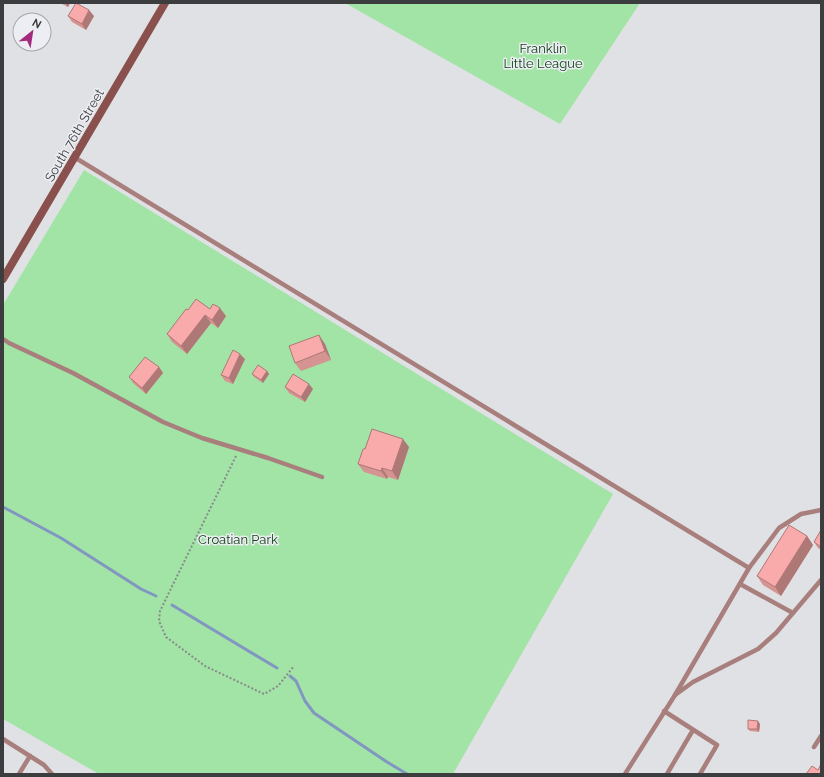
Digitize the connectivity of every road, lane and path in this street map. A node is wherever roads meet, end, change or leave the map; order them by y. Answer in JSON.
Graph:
{"nodes":[{"id":1,"x":165,"y":3,"type":"edge"},
{"id":2,"x":74,"y":157,"type":"junction"},
{"id":3,"x":3,"y":279,"type":"edge"},
{"id":4,"x":3,"y":339,"type":"edge"},
{"id":5,"x":239,"y":449,"type":"junction"},
{"id":6,"x":322,"y":477,"type":"dead end"},
{"id":7,"x":821,"y":510,"type":"edge"},
{"id":8,"x":749,"y":568,"type":"junction"},
{"id":9,"x":821,"y":580,"type":"edge"},
{"id":10,"x":740,"y":584,"type":"junction"},
{"id":11,"x":793,"y":613,"type":"junction"},
{"id":12,"x":294,"y":666,"type":"dead end"},
{"id":13,"x":675,"y":695,"type":"junction"},
{"id":14,"x":664,"y":711,"type":"junction"},
{"id":15,"x":693,"y":730,"type":"junction"},
{"id":16,"x":821,"y":736,"type":"edge"},
{"id":17,"x":3,"y":740,"type":"edge"},
{"id":18,"x":814,"y":747,"type":"dead end"},
{"id":19,"x":30,"y":756,"type":"junction"},
{"id":20,"x":19,"y":774,"type":"edge"},
{"id":21,"x":52,"y":774,"type":"edge"},
{"id":22,"x":625,"y":774,"type":"edge"},
{"id":23,"x":667,"y":774,"type":"edge"},
{"id":24,"x":700,"y":774,"type":"edge"}],
"edges":[{"from":1,"to":2,"type":"main road","name":"South 76th Street"},
{"from":2,"to":3,"type":"main road","name":"South 76th Street"},
{"from":2,"to":8,"type":"lane"},
{"from":4,"to":5,"type":"lane"},
{"from":5,"to":6,"type":"lane"},
{"from":5,"to":12,"type":"path"},
{"from":7,"to":8,"type":"lane"},
{"from":8,"to":10,"type":"lane"},
{"from":9,"to":11,"type":"lane"},
{"from":10,"to":11,"type":"lane"},
{"from":10,"to":13,"type":"lane"},
{"from":11,"to":13,"type":"lane"},
{"from":13,"to":14,"type":"lane"},
{"from":14,"to":15,"type":"lane"},
{"from":14,"to":22,"type":"lane"},
{"from":15,"to":23,"type":"lane"},
{"from":15,"to":24,"type":"lane"},
{"from":16,"to":18,"type":"lane"},
{"from":17,"to":19,"type":"lane"},
{"from":19,"to":20,"type":"lane"},
{"from":19,"to":21,"type":"lane"}]}
